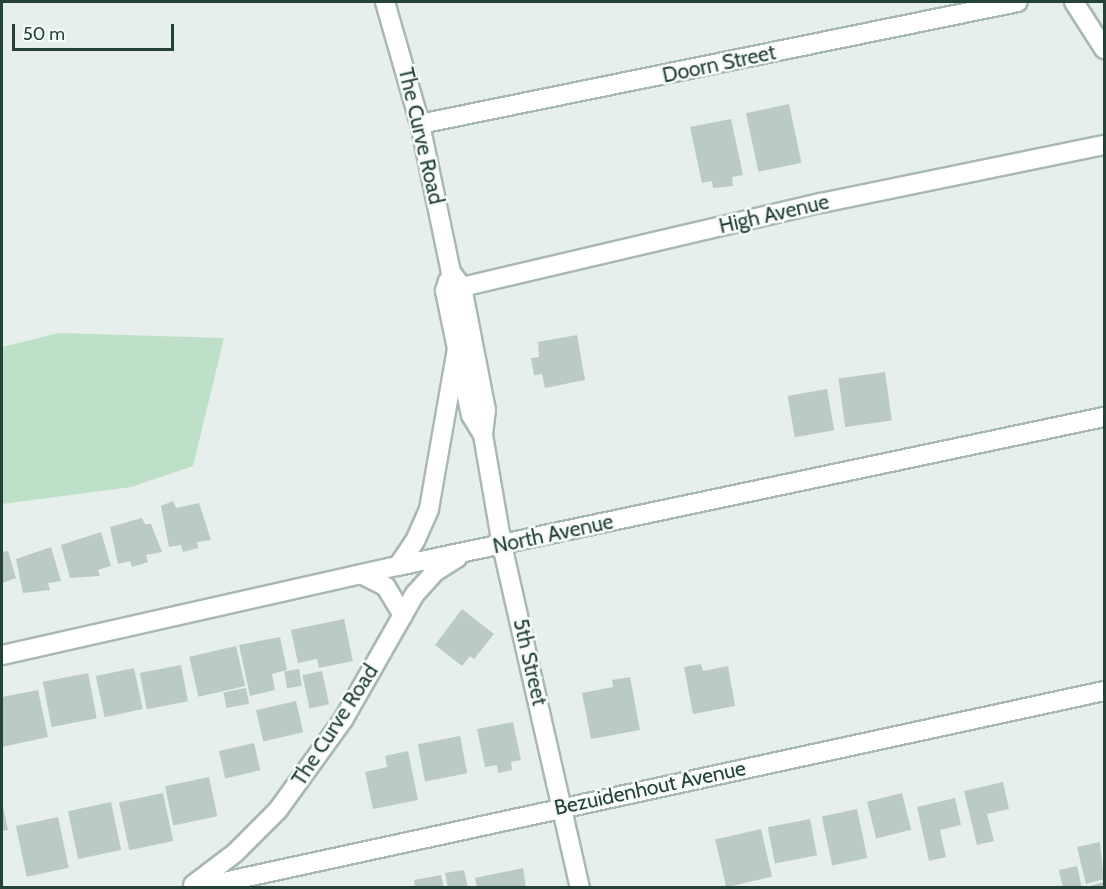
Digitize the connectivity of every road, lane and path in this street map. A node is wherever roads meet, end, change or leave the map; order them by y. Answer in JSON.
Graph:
{"nodes":[{"id":1,"x":384,"y":2,"type":"edge"},
{"id":2,"x":1018,"y":2,"type":"edge"},
{"id":3,"x":1074,"y":2,"type":"edge"},
{"id":4,"x":1104,"y":50,"type":"edge"},
{"id":5,"x":420,"y":124,"type":"junction"},
{"id":6,"x":1104,"y":145,"type":"edge"},
{"id":7,"x":451,"y":272,"type":"joint"},
{"id":8,"x":453,"y":289,"type":"junction"},
{"id":9,"x":457,"y":348,"type":"junction"},
{"id":10,"x":1104,"y":417,"type":"edge"},
{"id":11,"x":483,"y":435,"type":"junction"},
{"id":12,"x":502,"y":545,"type":"junction"},
{"id":13,"x":466,"y":552,"type":"junction"},
{"id":14,"x":398,"y":566,"type":"junction"},
{"id":15,"x":361,"y":574,"type":"junction"},
{"id":16,"x":403,"y":615,"type":"junction"},
{"id":17,"x":2,"y":655,"type":"edge"},
{"id":18,"x":1104,"y":691,"type":"edge"},
{"id":19,"x":563,"y":806,"type":"junction"},
{"id":20,"x":190,"y":888,"type":"edge"},
{"id":21,"x":196,"y":888,"type":"edge"},
{"id":22,"x":580,"y":888,"type":"edge"}],
"edges":[{"from":1,"to":5,"type":"street","name":"The Curve Road"},
{"from":2,"to":5,"type":"street","name":"Doorn Street"},
{"from":3,"to":4,"type":"street"},
{"from":5,"to":7,"type":"street","name":"The Curve Road"},
{"from":6,"to":8,"type":"street","name":"High Avenue"},
{"from":7,"to":8,"type":"street","name":"5th Street"},
{"from":8,"to":9,"type":"street","name":"5th Street"},
{"from":8,"to":11,"type":"street","name":"5th Street"},
{"from":9,"to":11,"type":"street","name":"5th Street"},
{"from":9,"to":14,"type":"street"},
{"from":10,"to":12,"type":"street","name":"North Avenue"},
{"from":11,"to":12,"type":"street","name":"5th Street"},
{"from":12,"to":13,"type":"street","name":"North Avenue"},
{"from":12,"to":19,"type":"street","name":"5th Street"},
{"from":13,"to":14,"type":"street","name":"North Avenue"},
{"from":13,"to":16,"type":"street","name":"The Curve Road"},
{"from":14,"to":15,"type":"street","name":"North Avenue"},
{"from":15,"to":16,"type":"street"},
{"from":15,"to":17,"type":"street","name":"North Avenue"},
{"from":16,"to":20,"type":"street","name":"The Curve Road"},
{"from":18,"to":19,"type":"street","name":"Bezuidenhout Avenue"},
{"from":19,"to":21,"type":"street","name":"Bezuidenhout Avenue"},
{"from":19,"to":22,"type":"street","name":"5th Street"}]}
